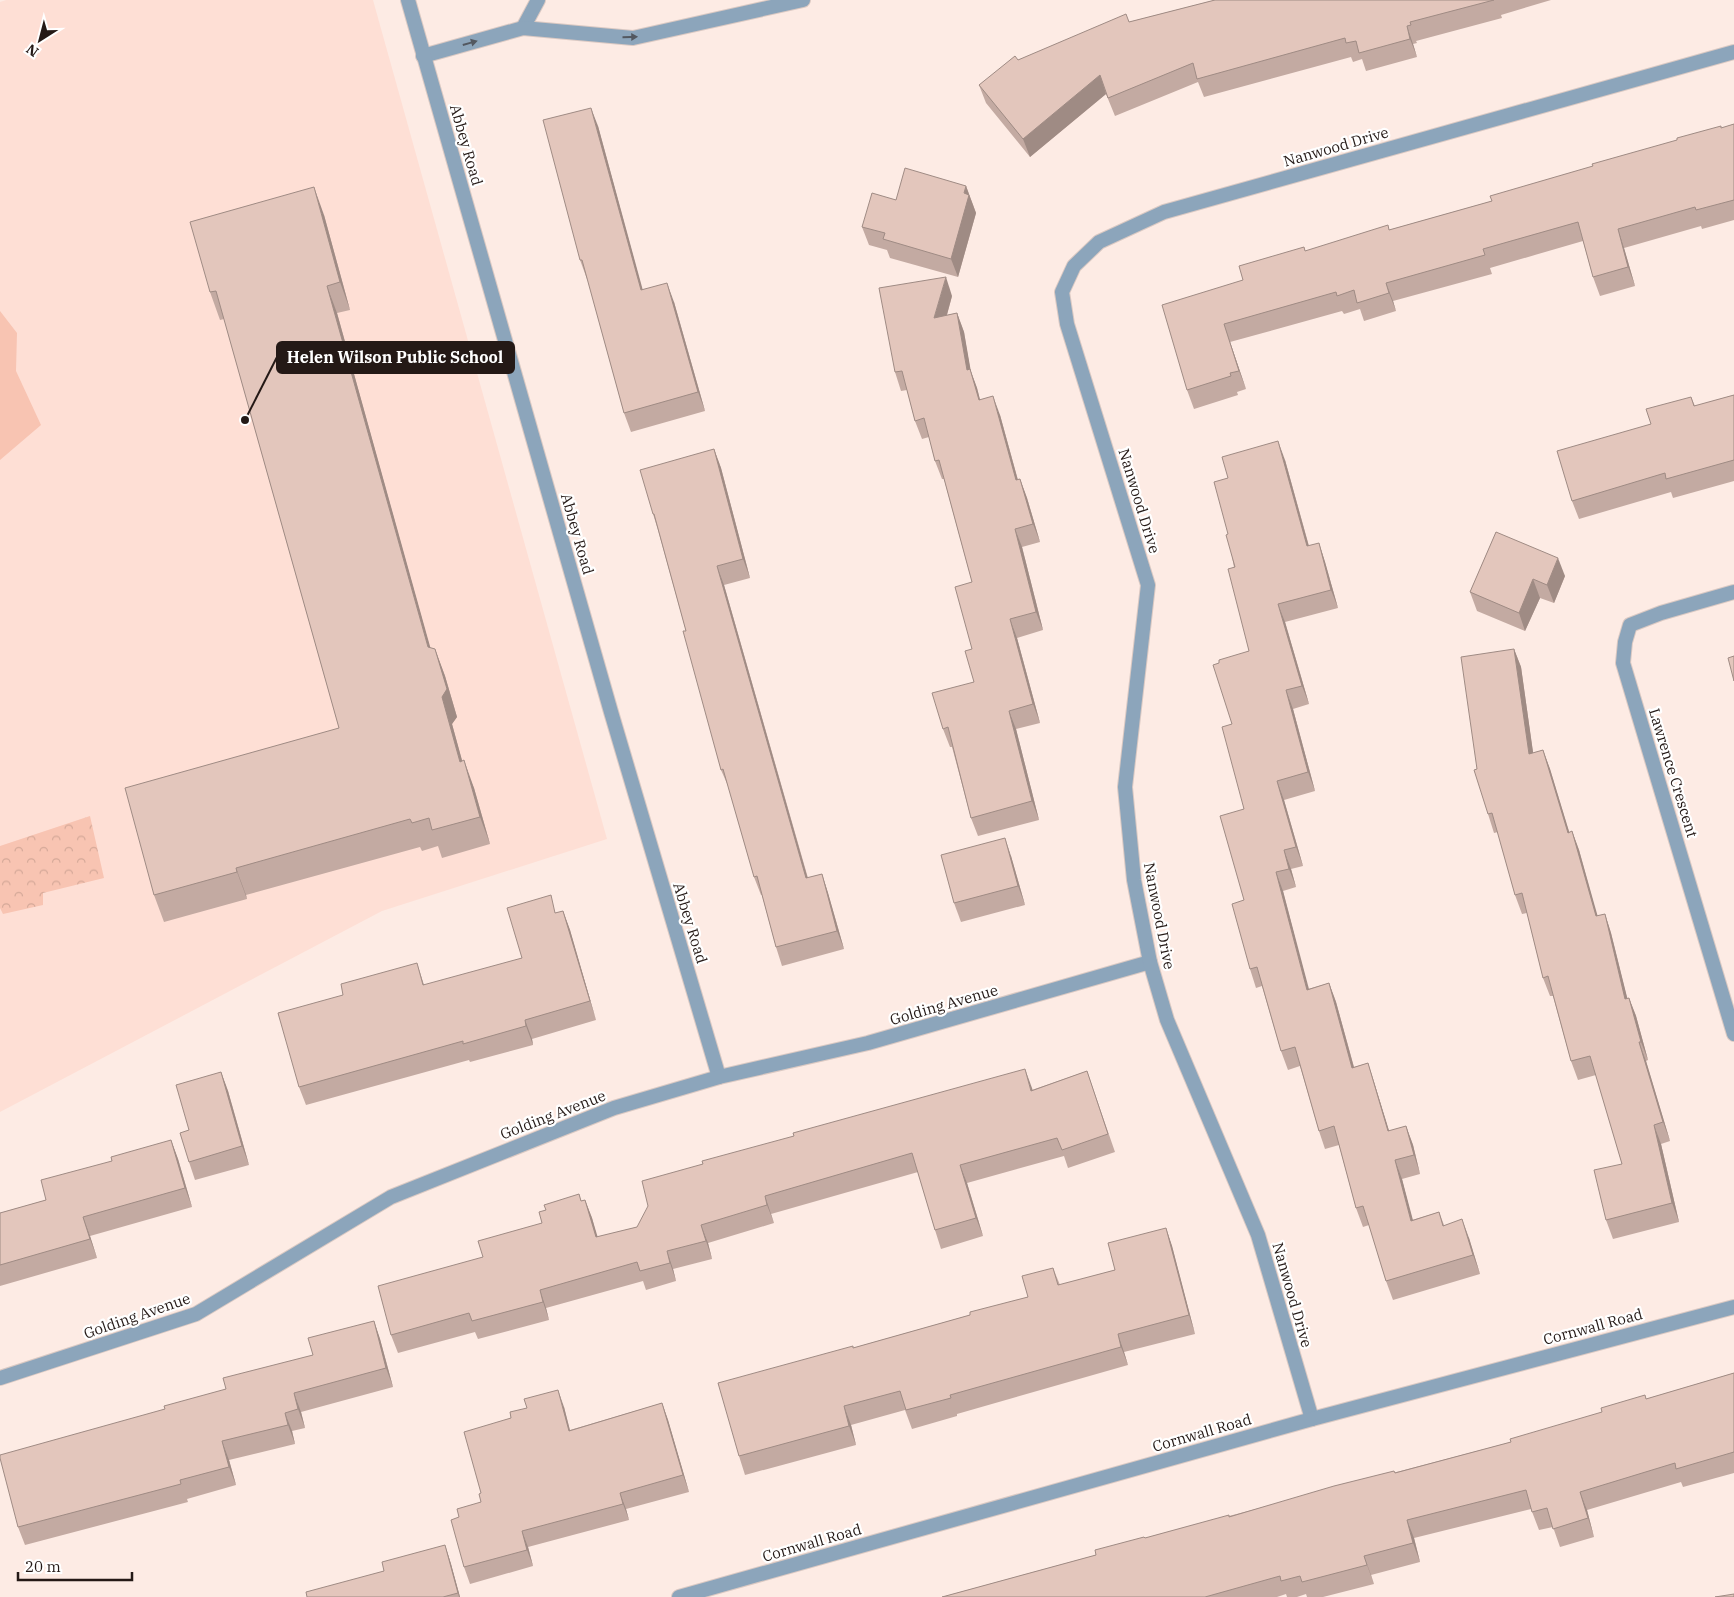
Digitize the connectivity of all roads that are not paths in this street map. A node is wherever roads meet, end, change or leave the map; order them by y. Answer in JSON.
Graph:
{"nodes":[{"id":1,"x":408,"y":0,"type":"edge"},
{"id":2,"x":538,"y":0,"type":"edge"},
{"id":3,"x":803,"y":0,"type":"edge"},
{"id":4,"x":523,"y":28,"type":"junction"},
{"id":5,"x":1734,"y":52,"type":"edge"},
{"id":6,"x":424,"y":56,"type":"junction"},
{"id":7,"x":1734,"y":592,"type":"edge"},
{"id":8,"x":1150,"y":962,"type":"junction"},
{"id":9,"x":1734,"y":1034,"type":"edge"},
{"id":10,"x":719,"y":1077,"type":"junction"},
{"id":11,"x":1734,"y":1307,"type":"edge"},
{"id":12,"x":0,"y":1378,"type":"edge"},
{"id":13,"x":1312,"y":1419,"type":"junction"},
{"id":14,"x":679,"y":1597,"type":"edge"}],
"edges":[{"from":1,"to":6,"type":"street","name":"Abbey Road"},
{"from":2,"to":4,"type":"street"},
{"from":4,"to":3,"type":"street","one_way":true},
{"from":6,"to":4,"type":"street","one_way":true},
{"from":5,"to":8,"type":"street","name":"Nanwood Drive"},
{"from":6,"to":10,"type":"street","name":"Abbey Road"},
{"from":7,"to":9,"type":"street","name":"Lawrence Crescent"},
{"from":8,"to":10,"type":"street","name":"Golding Avenue"},
{"from":8,"to":13,"type":"street","name":"Nanwood Drive"},
{"from":10,"to":12,"type":"street","name":"Golding Avenue"},
{"from":11,"to":13,"type":"street","name":"Cornwall Road"},
{"from":13,"to":14,"type":"street","name":"Cornwall Road"}]}
